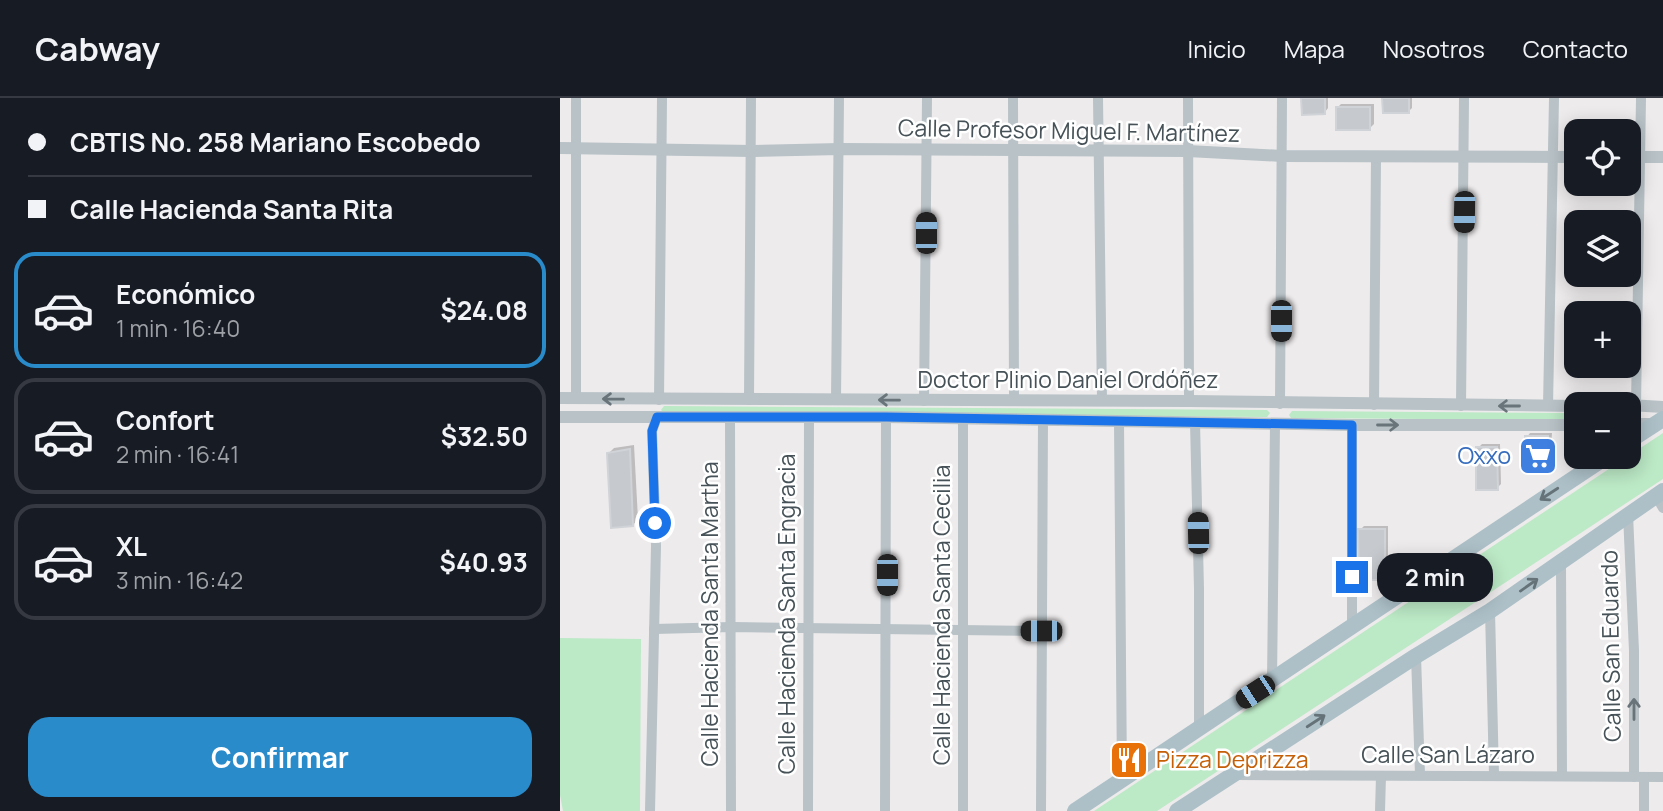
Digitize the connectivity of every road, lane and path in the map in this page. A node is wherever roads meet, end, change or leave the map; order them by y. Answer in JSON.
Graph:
{"nodes":[{"id":1,"x":576,"y":98,"type":"edge"},
{"id":2,"x":662,"y":98,"type":"edge"},
{"id":3,"x":751,"y":98,"type":"edge"},
{"id":4,"x":839,"y":98,"type":"edge"},
{"id":5,"x":927,"y":98,"type":"edge"},
{"id":6,"x":1013,"y":98,"type":"edge"},
{"id":7,"x":1098,"y":98,"type":"edge"},
{"id":8,"x":1188,"y":98,"type":"edge"},
{"id":9,"x":1282,"y":98,"type":"edge"},
{"id":10,"x":1464,"y":98,"type":"edge"},
{"id":11,"x":1553,"y":98,"type":"edge"},
{"id":12,"x":1641,"y":98,"type":"edge"},
{"id":13,"x":1639,"y":119,"type":"edge"},
{"id":14,"x":560,"y":148,"type":"edge"},
{"id":15,"x":577,"y":148,"type":"junction"},
{"id":16,"x":661,"y":148,"type":"junction"},
{"id":17,"x":840,"y":149,"type":"junction"},
{"id":18,"x":927,"y":149,"type":"junction"},
{"id":19,"x":1012,"y":150,"type":"junction"},
{"id":20,"x":1098,"y":150,"type":"junction"},
{"id":21,"x":752,"y":151,"type":"junction"},
{"id":22,"x":1188,"y":151,"type":"junction"},
{"id":23,"x":1282,"y":156,"type":"junction"},
{"id":24,"x":1377,"y":156,"type":"junction"},
{"id":25,"x":1464,"y":156,"type":"junction"},
{"id":26,"x":1554,"y":157,"type":"junction"},
{"id":27,"x":1564,"y":157,"type":"edge"},
{"id":28,"x":1641,"y":157,"type":"edge"},
{"id":29,"x":1663,"y":157,"type":"edge"},
{"id":30,"x":1635,"y":196,"type":"edge"},
{"id":31,"x":1633,"y":392,"type":"edge"},
{"id":32,"x":560,"y":398,"type":"edge"},
{"id":33,"x":576,"y":398,"type":"junction"},
{"id":34,"x":659,"y":400,"type":"junction"},
{"id":35,"x":749,"y":400,"type":"junction"},
{"id":36,"x":836,"y":400,"type":"junction"},
{"id":37,"x":1014,"y":400,"type":"junction"},
{"id":38,"x":924,"y":401,"type":"junction"},
{"id":39,"x":1102,"y":401,"type":"junction"},
{"id":40,"x":1189,"y":401,"type":"junction"},
{"id":41,"x":1280,"y":404,"type":"junction"},
{"id":42,"x":1374,"y":405,"type":"junction"},
{"id":43,"x":1461,"y":406,"type":"junction"},
{"id":44,"x":1548,"y":406,"type":"junction"},
{"id":45,"x":1564,"y":406,"type":"edge"},
{"id":46,"x":1641,"y":406,"type":"edge"},
{"id":47,"x":1663,"y":407,"type":"edge"},
{"id":48,"x":560,"y":417,"type":"edge"},
{"id":49,"x":657,"y":417,"type":"junction"},
{"id":50,"x":730,"y":417,"type":"junction"},
{"id":51,"x":809,"y":417,"type":"junction"},
{"id":52,"x":886,"y":417,"type":"junction"},
{"id":53,"x":963,"y":418,"type":"junction"},
{"id":54,"x":1043,"y":419,"type":"junction"},
{"id":55,"x":1119,"y":421,"type":"junction"},
{"id":56,"x":1195,"y":422,"type":"junction"},
{"id":57,"x":1660,"y":423,"type":"edge"},
{"id":58,"x":1275,"y":424,"type":"junction"},
{"id":59,"x":1641,"y":424,"type":"edge"},
{"id":60,"x":1352,"y":425,"type":"junction"},
{"id":61,"x":1564,"y":425,"type":"edge"},
{"id":62,"x":1641,"y":434,"type":"edge"},
{"id":63,"x":1588,"y":469,"type":"edge"},
{"id":64,"x":1661,"y":499,"type":"edge"},
{"id":65,"x":1628,"y":514,"type":"junction"},
{"id":66,"x":1561,"y":562,"type":"junction"},
{"id":67,"x":1490,"y":611,"type":"junction"},
{"id":68,"x":732,"y":627,"type":"junction"},
{"id":69,"x":809,"y":628,"type":"junction"},
{"id":70,"x":887,"y":628,"type":"junction"},
{"id":71,"x":1352,"y":628,"type":"junction"},
{"id":72,"x":654,"y":629,"type":"junction"},
{"id":73,"x":963,"y":630,"type":"junction"},
{"id":74,"x":1041,"y":631,"type":"junction"},
{"id":75,"x":1416,"y":656,"type":"junction"},
{"id":76,"x":1272,"y":681,"type":"junction"},
{"id":77,"x":1199,"y":730,"type":"junction"},
{"id":78,"x":1233,"y":775,"type":"junction"},
{"id":79,"x":1420,"y":775,"type":"junction"},
{"id":80,"x":1494,"y":775,"type":"junction"},
{"id":81,"x":1381,"y":776,"type":"junction"},
{"id":82,"x":1562,"y":776,"type":"junction"},
{"id":83,"x":1639,"y":777,"type":"junction"},
{"id":84,"x":1663,"y":777,"type":"edge"},
{"id":85,"x":1122,"y":779,"type":"junction"},
{"id":86,"x":650,"y":811,"type":"edge"},
{"id":87,"x":731,"y":811,"type":"edge"},
{"id":88,"x":808,"y":811,"type":"edge"},
{"id":89,"x":885,"y":811,"type":"edge"},
{"id":90,"x":963,"y":811,"type":"edge"},
{"id":91,"x":1041,"y":811,"type":"edge"},
{"id":92,"x":1074,"y":811,"type":"edge"},
{"id":93,"x":1177,"y":811,"type":"edge"},
{"id":94,"x":1380,"y":811,"type":"edge"},
{"id":95,"x":1644,"y":811,"type":"edge"}],
"edges":[{"from":1,"to":15,"type":"street"},
{"from":2,"to":16,"type":"street"},
{"from":3,"to":21,"type":"street"},
{"from":4,"to":17,"type":"street"},
{"from":5,"to":18,"type":"street"},
{"from":6,"to":19,"type":"street"},
{"from":7,"to":20,"type":"street"},
{"from":8,"to":22,"type":"street"},
{"from":9,"to":23,"type":"street"},
{"from":10,"to":25,"type":"street"},
{"from":11,"to":26,"type":"street"},
{"from":12,"to":13,"type":"street"},
{"from":14,"to":15,"type":"street","name":"Calle Profesor Miguel F. Martínez"},
{"from":15,"to":16,"type":"street","name":"Calle Profesor Miguel F. Martínez"},
{"from":15,"to":33,"type":"street"},
{"from":16,"to":21,"type":"street","name":"Calle Profesor Miguel F. Martínez"},
{"from":16,"to":34,"type":"street"},
{"from":17,"to":18,"type":"street","name":"Calle Profesor Miguel F. Martínez"},
{"from":17,"to":21,"type":"street","name":"Calle Profesor Miguel F. Martínez"},
{"from":17,"to":36,"type":"street"},
{"from":18,"to":19,"type":"street","name":"Calle Profesor Miguel F. Martínez"},
{"from":18,"to":38,"type":"street"},
{"from":19,"to":20,"type":"street","name":"Calle Profesor Miguel F. Martínez"},
{"from":19,"to":37,"type":"street"},
{"from":20,"to":22,"type":"street","name":"Calle Profesor Miguel F. Martínez"},
{"from":20,"to":39,"type":"street"},
{"from":21,"to":35,"type":"street"},
{"from":22,"to":23,"type":"street","name":"Calle Profesor Miguel F. Martínez"},
{"from":22,"to":40,"type":"street"},
{"from":23,"to":24,"type":"street","name":"Calle Profesor Miguel F. Martínez"},
{"from":23,"to":41,"type":"street"},
{"from":24,"to":25,"type":"street","name":"Calle Profesor Miguel F. Martínez"},
{"from":24,"to":42,"type":"street"},
{"from":25,"to":26,"type":"street","name":"Calle Profesor Miguel F. Martínez"},
{"from":25,"to":43,"type":"street"},
{"from":26,"to":27,"type":"street","name":"Calle Profesor Miguel F. Martínez"},
{"from":26,"to":44,"type":"street"},
{"from":28,"to":29,"type":"street"},
{"from":30,"to":31,"type":"street"},
{"from":32,"to":33,"type":"street","name":"Doctor Plinio Daniel Ordóñez"},
{"from":34,"to":33,"type":"street","name":"Doctor Plinio Daniel Ordóñez","one_way":true},
{"from":34,"to":35,"type":"street","name":"Doctor Plinio Daniel Ordóñez"},
{"from":34,"to":49,"type":"street"},
{"from":35,"to":36,"type":"street","name":"Doctor Plinio Daniel Ordóñez"},
{"from":38,"to":36,"type":"street","name":"Doctor Plinio Daniel Ordóñez","one_way":true},
{"from":37,"to":38,"type":"street","name":"Doctor Plinio Daniel Ordóñez"},
{"from":37,"to":39,"type":"street","name":"Doctor Plinio Daniel Ordóñez"},
{"from":39,"to":40,"type":"street","name":"Doctor Plinio Daniel Ordóñez"},
{"from":40,"to":41,"type":"street","name":"Doctor Plinio Daniel Ordóñez"},
{"from":41,"to":42,"type":"street","name":"Doctor Plinio Daniel Ordóñez"},
{"from":41,"to":58,"type":"street"},
{"from":42,"to":43,"type":"street","name":"Doctor Plinio Daniel Ordóñez"},
{"from":44,"to":43,"type":"street","name":"Doctor Plinio Daniel Ordóñez","one_way":true},
{"from":44,"to":45,"type":"street","name":"Doctor Plinio Daniel Ordóñez"},
{"from":46,"to":47,"type":"street"},
{"from":48,"to":49,"type":"street","name":"Doctor Plinio Daniel Ordóñez"},
{"from":49,"to":50,"type":"street","name":"Doctor Plinio Daniel Ordóñez"},
{"from":49,"to":72,"type":"street"},
{"from":50,"to":51,"type":"street","name":"Doctor Plinio Daniel Ordóñez"},
{"from":50,"to":68,"type":"street","name":"Calle Hacienda Santa Martha"},
{"from":51,"to":52,"type":"street","name":"Doctor Plinio Daniel Ordóñez"},
{"from":51,"to":69,"type":"street","name":"Calle Hacienda Santa Engracia"},
{"from":52,"to":53,"type":"street","name":"Doctor Plinio Daniel Ordóñez"},
{"from":52,"to":70,"type":"street"},
{"from":53,"to":54,"type":"street","name":"Doctor Plinio Daniel Ordóñez"},
{"from":53,"to":73,"type":"street","name":"Calle Hacienda Santa Cecilia"},
{"from":54,"to":55,"type":"street","name":"Doctor Plinio Daniel Ordóñez"},
{"from":54,"to":74,"type":"street"},
{"from":55,"to":56,"type":"street","name":"Doctor Plinio Daniel Ordóñez"},
{"from":55,"to":85,"type":"street"},
{"from":56,"to":58,"type":"street","name":"Doctor Plinio Daniel Ordóñez"},
{"from":56,"to":77,"type":"street"},
{"from":57,"to":59,"type":"street"},
{"from":57,"to":62,"type":"main road"},
{"from":58,"to":60,"type":"street","name":"Doctor Plinio Daniel Ordóñez"},
{"from":58,"to":76,"type":"street"},
{"from":60,"to":61,"type":"street","name":"Doctor Plinio Daniel Ordóñez","one_way":true},
{"from":60,"to":71,"type":"street"},
{"from":63,"to":71,"type":"main road","one_way":true},
{"from":64,"to":65,"type":"main road"},
{"from":65,"to":66,"type":"main road"},
{"from":83,"to":65,"type":"street","name":"Calle San Eduardo","one_way":true},
{"from":67,"to":66,"type":"main road","one_way":true},
{"from":66,"to":82,"type":"street"},
{"from":67,"to":75,"type":"main road"},
{"from":67,"to":80,"type":"street"},
{"from":68,"to":69,"type":"street"},
{"from":68,"to":72,"type":"street"},
{"from":68,"to":87,"type":"street","name":"Calle Hacienda Santa Martha"},
{"from":69,"to":70,"type":"street"},
{"from":69,"to":88,"type":"street","name":"Calle Hacienda Santa Engracia"},
{"from":70,"to":73,"type":"street"},
{"from":70,"to":89,"type":"street"},
{"from":71,"to":76,"type":"main road"},
{"from":72,"to":86,"type":"street"},
{"from":73,"to":74,"type":"street"},
{"from":73,"to":90,"type":"street","name":"Calle Hacienda Santa Cecilia"},
{"from":74,"to":91,"type":"street"},
{"from":78,"to":75,"type":"main road","one_way":true},
{"from":75,"to":79,"type":"street"},
{"from":76,"to":77,"type":"main road"},
{"from":77,"to":85,"type":"main road"},
{"from":78,"to":81,"type":"street","name":"Calle San Lázaro"},
{"from":78,"to":93,"type":"main road"},
{"from":79,"to":80,"type":"street","name":"Calle San Lázaro"},
{"from":79,"to":81,"type":"street","name":"Calle San Lázaro"},
{"from":80,"to":82,"type":"street","name":"Calle San Lázaro"},
{"from":81,"to":94,"type":"street"},
{"from":82,"to":83,"type":"street","name":"Calle San Lázaro"},
{"from":83,"to":84,"type":"street","name":"Calle San Lázaro"},
{"from":83,"to":95,"type":"street","name":"Calle San Eduardo"},
{"from":85,"to":92,"type":"main road"}]}
